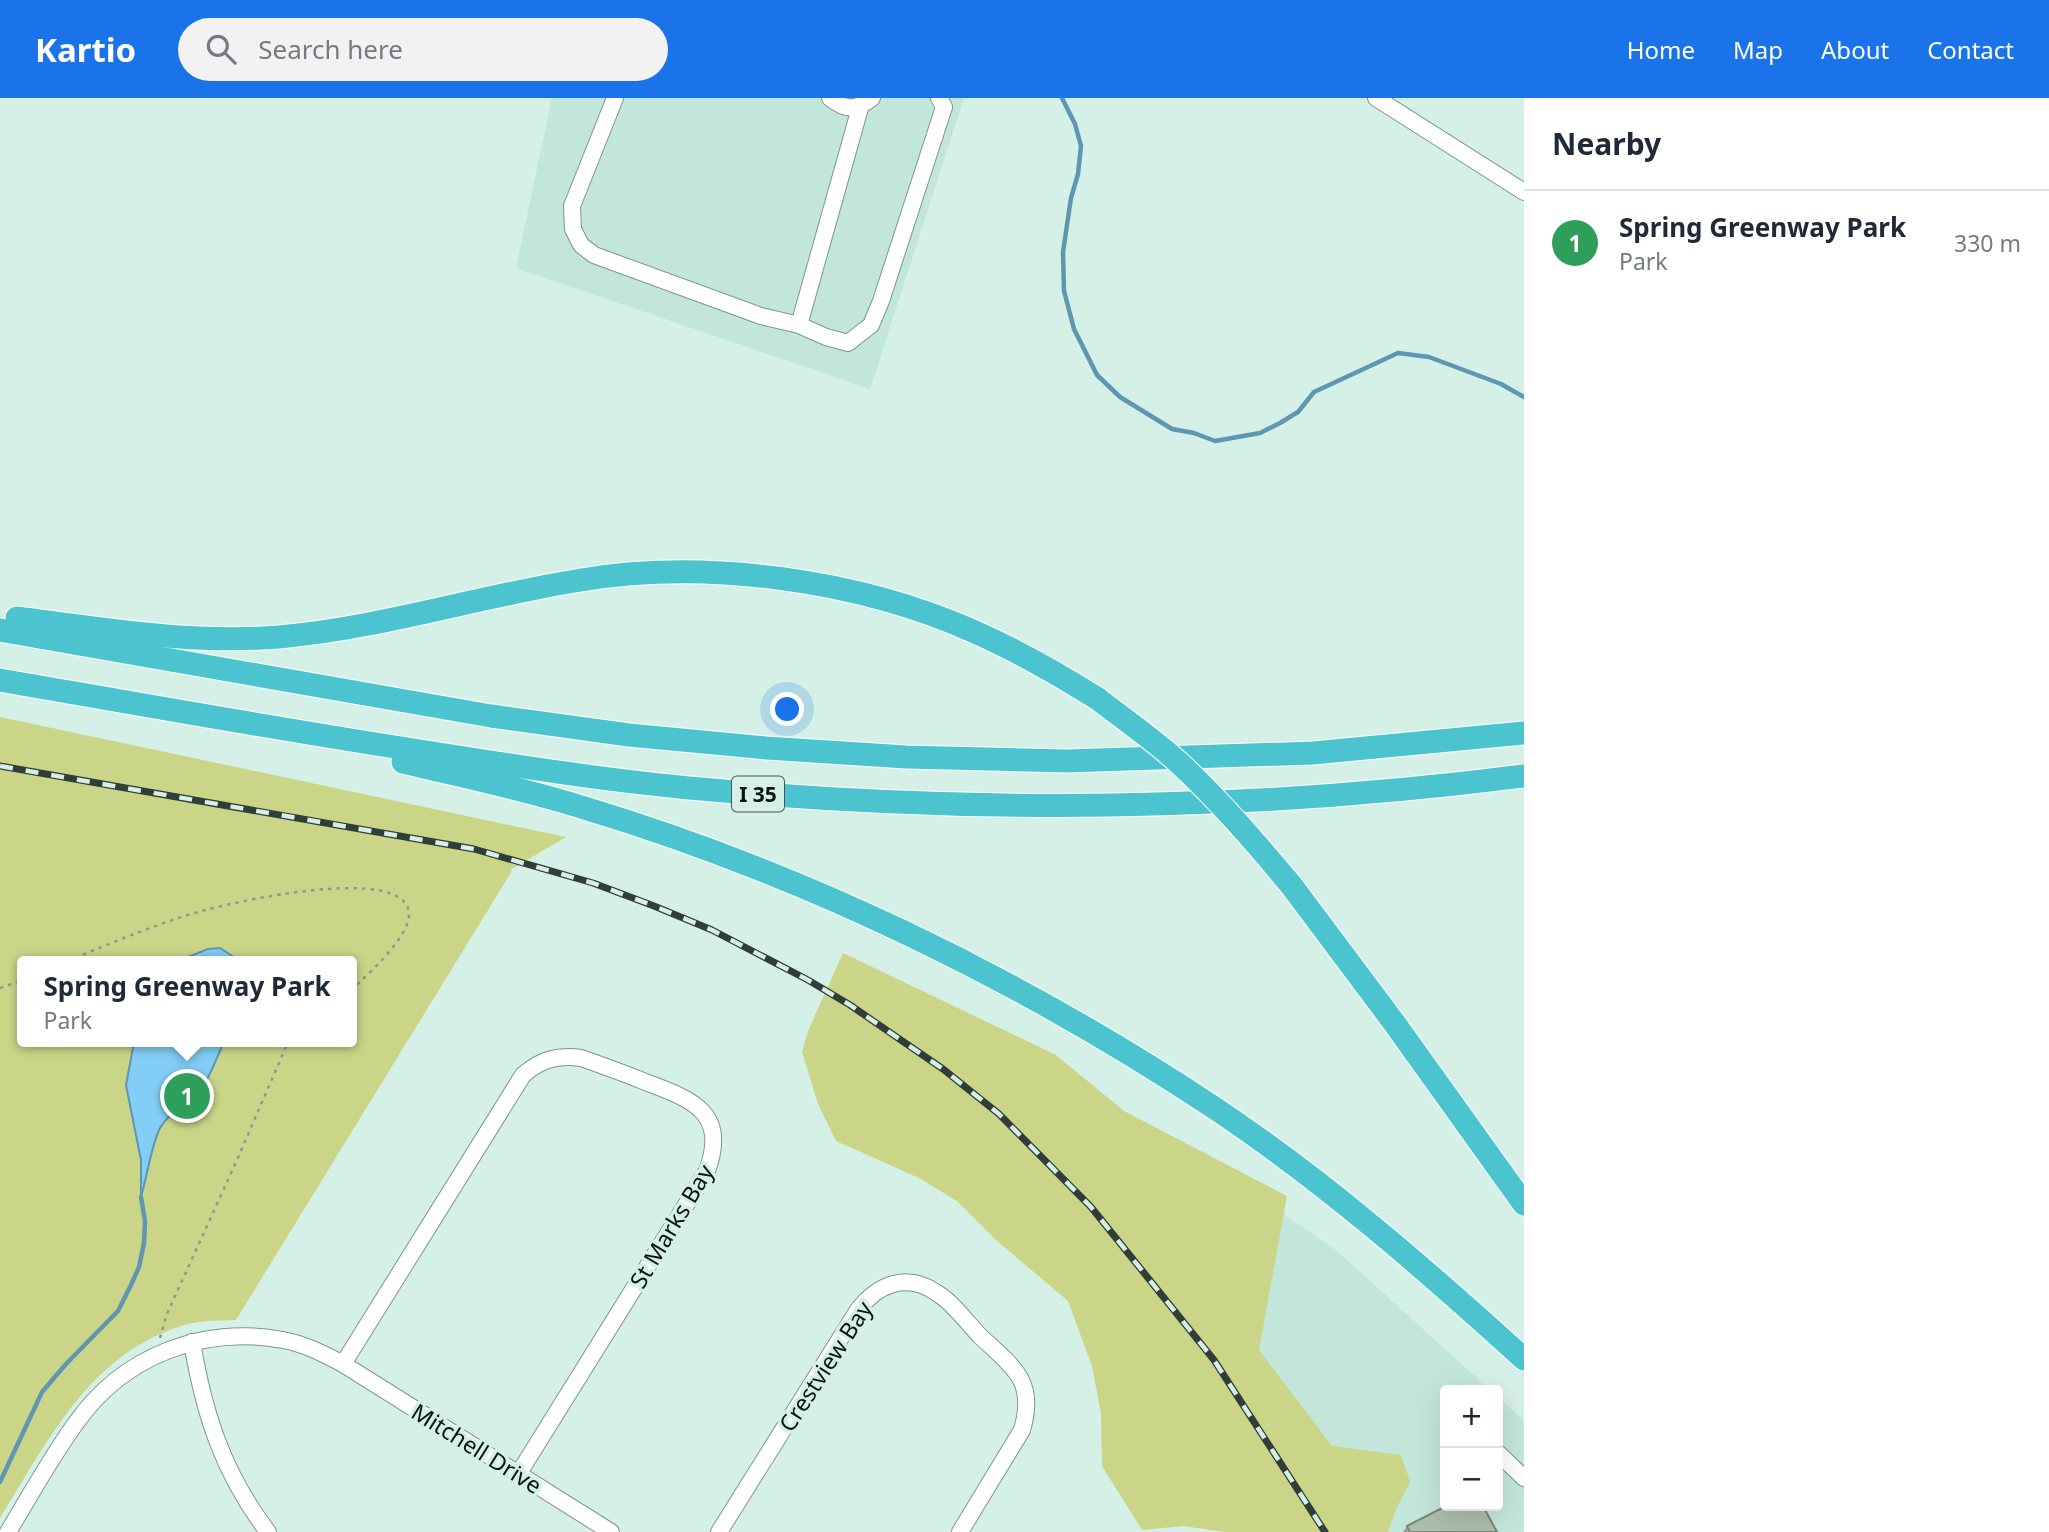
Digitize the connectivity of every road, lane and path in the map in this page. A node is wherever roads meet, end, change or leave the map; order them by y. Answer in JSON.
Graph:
{"nodes":[{"id":1,"x":615,"y":98,"type":"edge"},
{"id":2,"x":830,"y":98,"type":"edge"},
{"id":3,"x":939,"y":98,"type":"edge"},
{"id":4,"x":1376,"y":98,"type":"edge"},
{"id":5,"x":866,"y":103,"type":"edge"},
{"id":6,"x":1524,"y":192,"type":"edge"},
{"id":7,"x":799,"y":325,"type":"junction"},
{"id":8,"x":0,"y":616,"type":"edge"},
{"id":9,"x":0,"y":630,"type":"edge"},
{"id":10,"x":0,"y":680,"type":"edge"},
{"id":11,"x":1524,"y":733,"type":"edge"},
{"id":12,"x":337,"y":738,"type":"junction"},
{"id":13,"x":1524,"y":776,"type":"edge"},
{"id":14,"x":80,"y":956,"type":"edge"},
{"id":15,"x":17,"y":982,"type":"edge"},
{"id":16,"x":357,"y":985,"type":"edge"},
{"id":17,"x":0,"y":988,"type":"edge"},
{"id":18,"x":286,"y":1047,"type":"edge"},
{"id":19,"x":1524,"y":1204,"type":"edge"},
{"id":20,"x":192,"y":1342,"type":"junction"},
{"id":21,"x":160,"y":1352,"type":"junction"},
{"id":22,"x":1524,"y":1359,"type":"edge"},
{"id":23,"x":343,"y":1364,"type":"junction"},
{"id":24,"x":1503,"y":1458,"type":"edge"},
{"id":25,"x":519,"y":1473,"type":"junction"},
{"id":26,"x":1524,"y":1478,"type":"edge"},
{"id":27,"x":605,"y":1530,"type":"edge"},
{"id":28,"x":8,"y":1532,"type":"edge"},
{"id":29,"x":268,"y":1532,"type":"edge"},
{"id":30,"x":719,"y":1532,"type":"edge"},
{"id":31,"x":960,"y":1532,"type":"edge"}],
"edges":[{"from":1,"to":7,"type":"street"},
{"from":2,"to":5,"type":"street"},
{"from":3,"to":7,"type":"street"},
{"from":4,"to":6,"type":"street"},
{"from":5,"to":7,"type":"street"},
{"from":8,"to":19,"type":"highway","bridge":true},
{"from":9,"to":11,"type":"highway","number":"I 35"},
{"from":10,"to":12,"type":"highway","number":"I 35"},
{"from":12,"to":13,"type":"highway","number":"I 35"},
{"from":12,"to":22,"type":"highway"},
{"from":14,"to":16,"type":"path"},
{"from":15,"to":17,"type":"path"},
{"from":18,"to":21,"type":"path"},
{"from":20,"to":21,"type":"street","name":"Mitchell Drive"},
{"from":20,"to":23,"type":"street","name":"Mitchell Drive"},
{"from":20,"to":29,"type":"street"},
{"from":21,"to":28,"type":"street","name":"Mitchell Drive"},
{"from":23,"to":25,"type":"street","name":"Mitchell Drive"},
{"from":23,"to":25,"type":"street","name":"St Marks Bay"},
{"from":24,"to":26,"type":"street"},
{"from":25,"to":27,"type":"street","name":"Mitchell Drive"},
{"from":30,"to":31,"type":"street","name":"Crestview Bay"}]}
